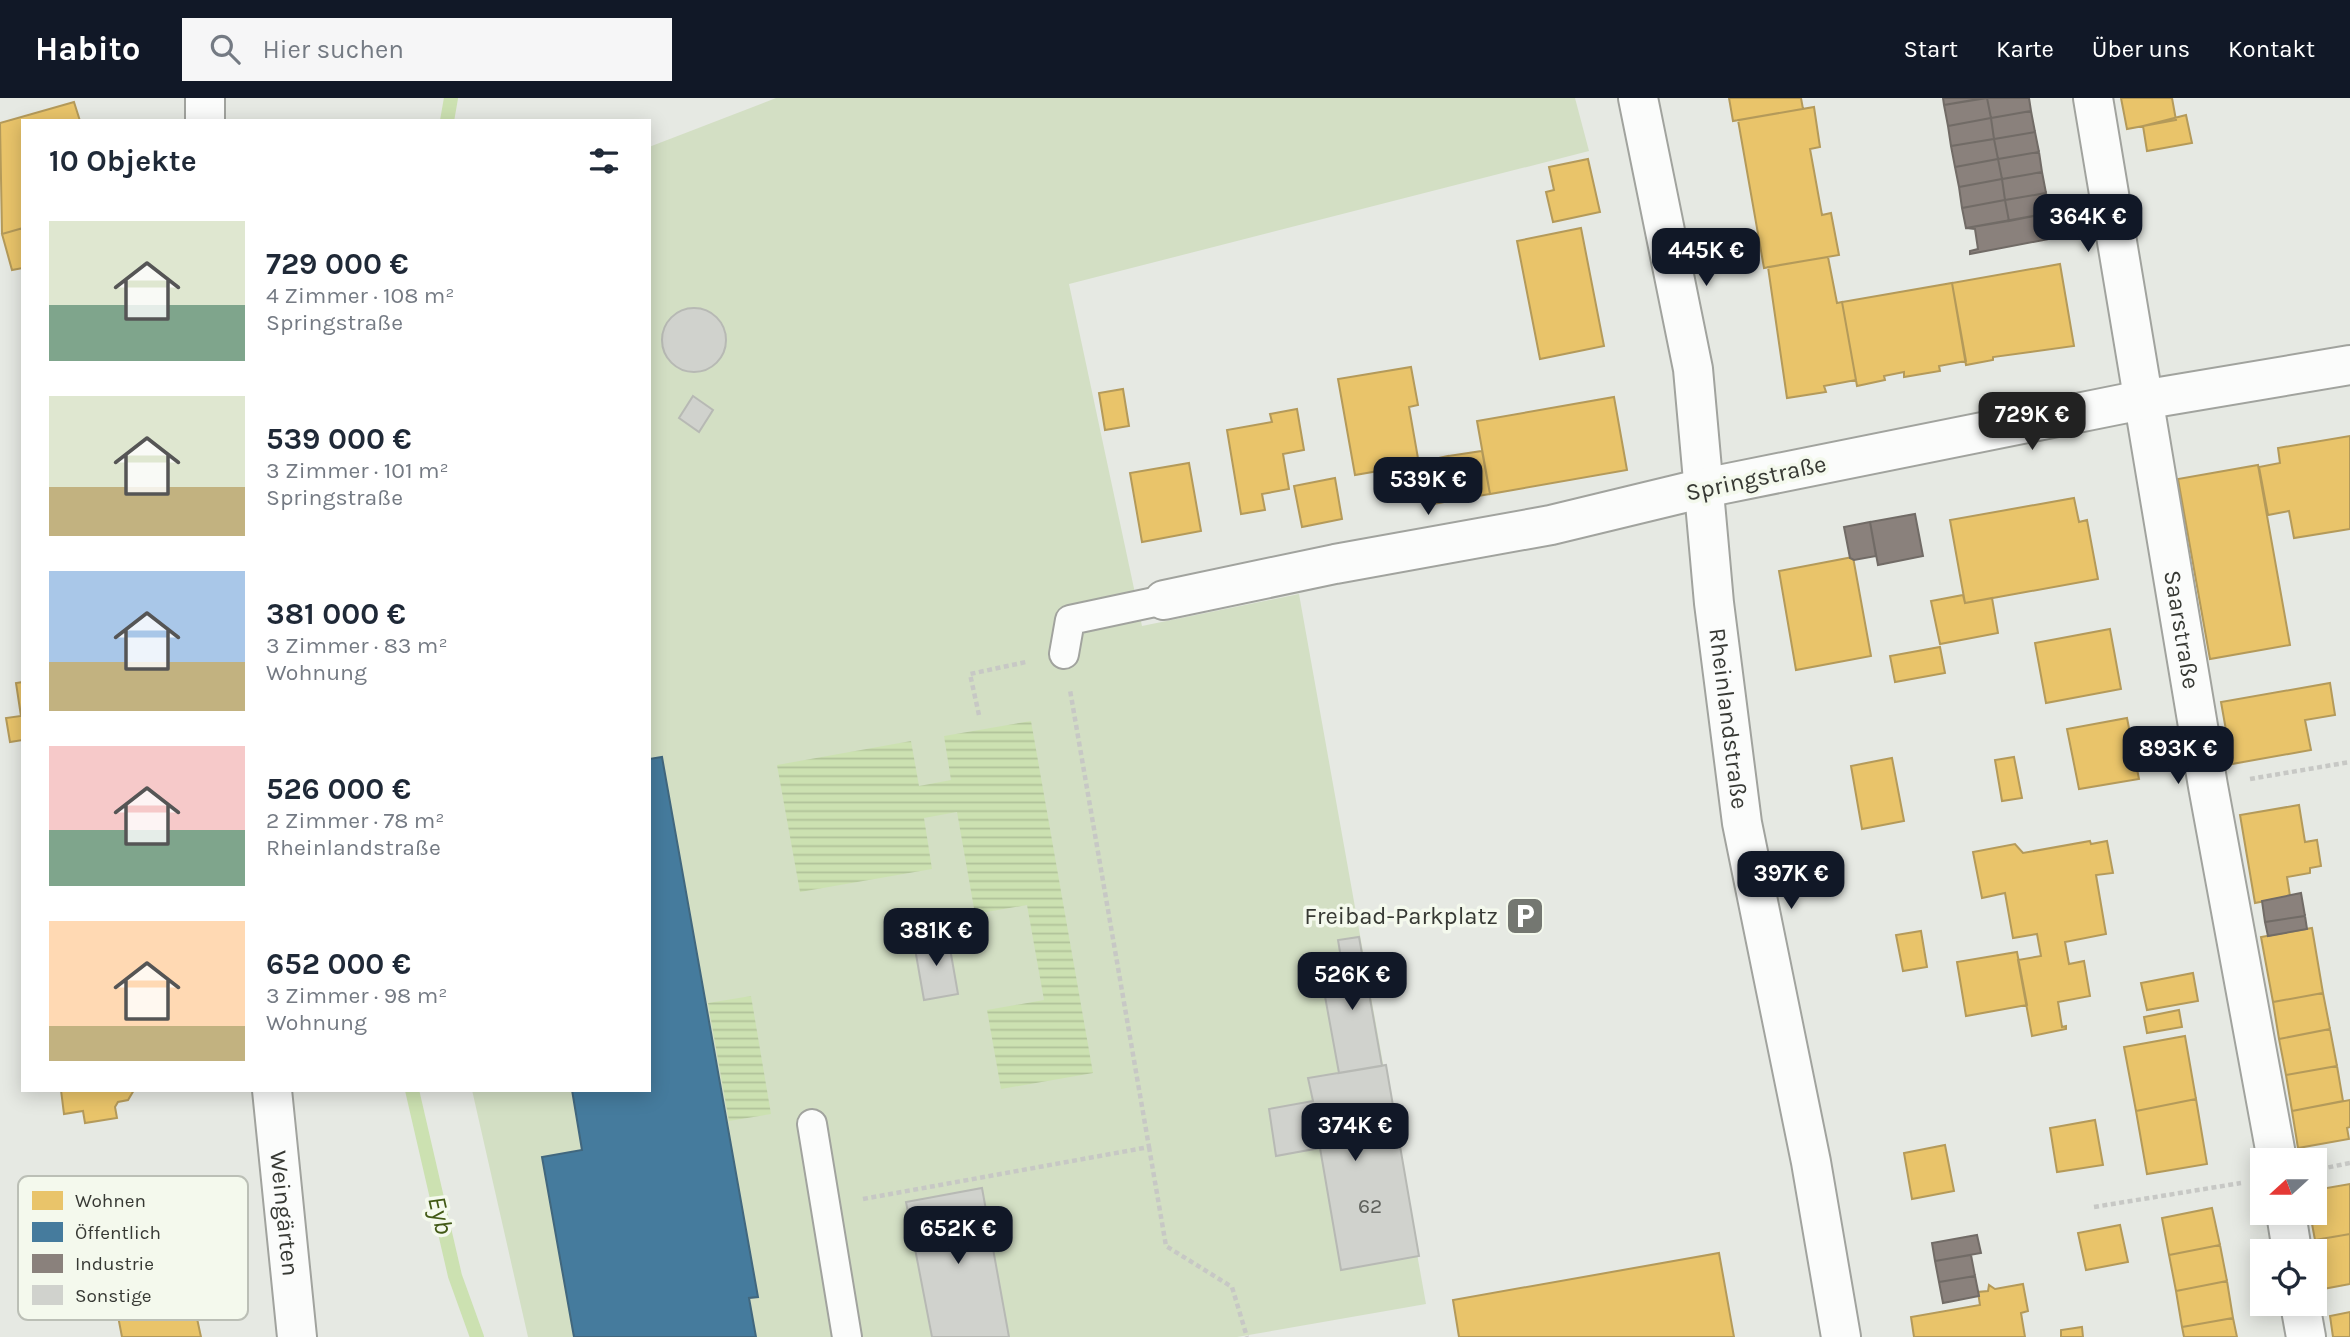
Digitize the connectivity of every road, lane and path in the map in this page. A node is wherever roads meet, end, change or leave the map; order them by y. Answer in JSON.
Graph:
{"nodes":[{"id":1,"x":205,"y":98,"type":"edge"},
{"id":2,"x":1638,"y":98,"type":"edge"},
{"id":3,"x":2093,"y":98,"type":"edge"},
{"id":4,"x":205,"y":119,"type":"edge"},
{"id":5,"x":2350,"y":365,"type":"edge"},
{"id":6,"x":2142,"y":400,"type":"junction"},
{"id":7,"x":1704,"y":488,"type":"junction"},
{"id":8,"x":1164,"y":600,"type":"joint"},
{"id":9,"x":1064,"y":654,"type":"junction"},
{"id":10,"x":979,"y":715,"type":"dead end"},
{"id":11,"x":2350,"y":762,"type":"edge"},
{"id":12,"x":2208,"y":786,"type":"junction"},
{"id":13,"x":272,"y":1092,"type":"edge"},
{"id":14,"x":812,"y":1124,"type":"dead end"},
{"id":15,"x":1149,"y":1147,"type":"junction"},
{"id":16,"x":2260,"y":1148,"type":"edge"},
{"id":17,"x":2350,"y":1163,"type":"edge"},
{"id":18,"x":2328,"y":1167,"type":"edge"},
{"id":19,"x":2250,"y":1174,"type":"edge"},
{"id":20,"x":824,"y":1206,"type":"junction"},
{"id":21,"x":2094,"y":1207,"type":"dead end"},
{"id":22,"x":2302,"y":1316,"type":"edge"},
{"id":23,"x":297,"y":1337,"type":"edge"},
{"id":24,"x":847,"y":1337,"type":"edge"},
{"id":25,"x":1247,"y":1337,"type":"edge"},
{"id":26,"x":1841,"y":1337,"type":"edge"},
{"id":27,"x":2306,"y":1337,"type":"edge"}],
"edges":[{"from":1,"to":4,"type":"street"},
{"from":2,"to":7,"type":"street","name":"Rheinlandstraße"},
{"from":3,"to":6,"type":"street","name":"Saarstraße"},
{"from":5,"to":6,"type":"street","name":"Springstraße"},
{"from":6,"to":7,"type":"street","name":"Springstraße"},
{"from":6,"to":12,"type":"street","name":"Saarstraße"},
{"from":7,"to":8,"type":"street","name":"Springstraße"},
{"from":7,"to":26,"type":"street","name":"Rheinlandstraße"},
{"from":8,"to":9,"type":"lane"},
{"from":9,"to":10,"type":"path"},
{"from":9,"to":15,"type":"path"},
{"from":11,"to":12,"type":"path"},
{"from":12,"to":16,"type":"street","name":"Saarstraße"},
{"from":13,"to":23,"type":"street","name":"Weingärten"},
{"from":14,"to":20,"type":"lane"},
{"from":15,"to":20,"type":"path"},
{"from":15,"to":25,"type":"path"},
{"from":17,"to":18,"type":"path"},
{"from":19,"to":21,"type":"path"},
{"from":20,"to":24,"type":"lane"},
{"from":22,"to":27,"type":"street"}]}
